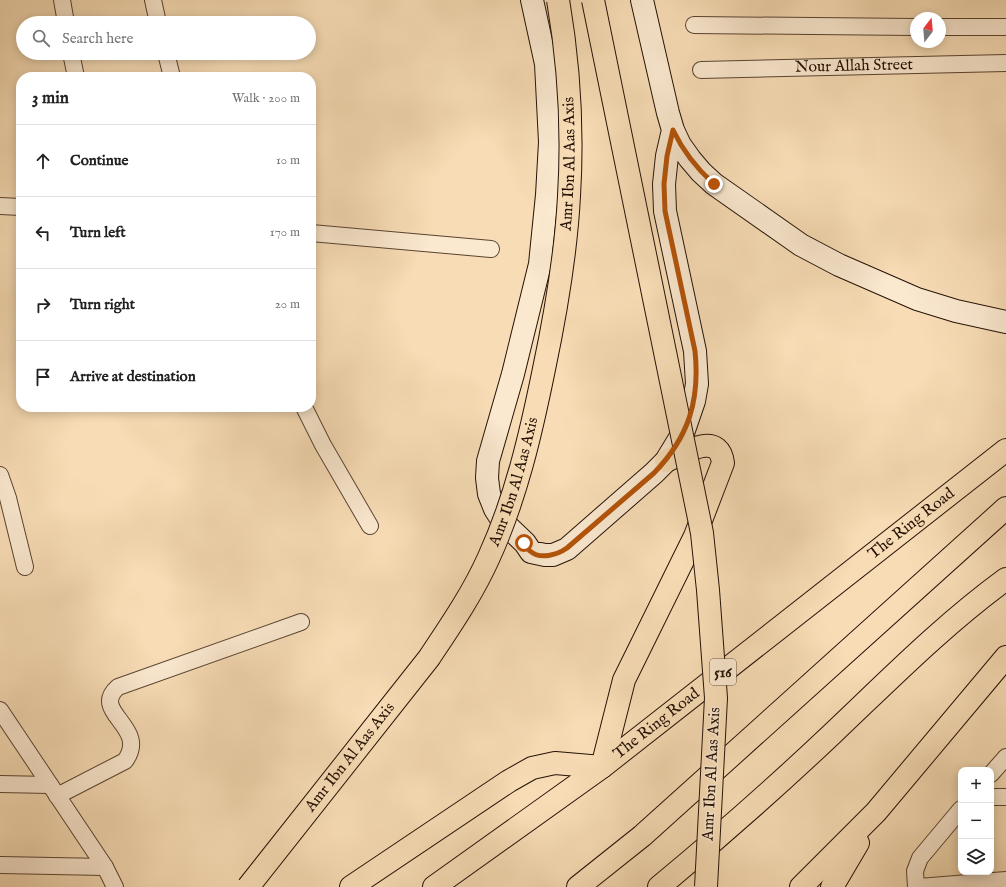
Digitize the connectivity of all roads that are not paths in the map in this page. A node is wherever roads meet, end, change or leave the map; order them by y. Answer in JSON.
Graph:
{"nodes":[{"id":1,"x":62,"y":0,"type":"edge"},
{"id":2,"x":153,"y":0,"type":"edge"},
{"id":3,"x":532,"y":0,"type":"edge"},
{"id":4,"x":558,"y":0,"type":"edge"},
{"id":5,"x":594,"y":0,"type":"edge"},
{"id":6,"x":642,"y":0,"type":"edge"},
{"id":7,"x":65,"y":16,"type":"edge"},
{"id":8,"x":156,"y":16,"type":"edge"},
{"id":9,"x":694,"y":25,"type":"dead end"},
{"id":10,"x":910,"y":27,"type":"edge"},
{"id":11,"x":946,"y":27,"type":"edge"},
{"id":12,"x":1006,"y":28,"type":"edge"},
{"id":13,"x":73,"y":60,"type":"edge"},
{"id":14,"x":168,"y":60,"type":"edge"},
{"id":15,"x":1006,"y":63,"type":"edge"},
{"id":16,"x":701,"y":70,"type":"dead end"},
{"id":17,"x":75,"y":72,"type":"edge"},
{"id":18,"x":171,"y":72,"type":"edge"},
{"id":19,"x":673,"y":130,"type":"junction"},
{"id":20,"x":0,"y":206,"type":"edge"},
{"id":21,"x":16,"y":207,"type":"edge"},
{"id":22,"x":316,"y":233,"type":"edge"},
{"id":23,"x":491,"y":249,"type":"dead end"},
{"id":24,"x":1006,"y":322,"type":"edge"},
{"id":25,"x":306,"y":412,"type":"edge"},
{"id":26,"x":1006,"y":450,"type":"edge"},
{"id":27,"x":666,"y":461,"type":"junction"},
{"id":28,"x":0,"y":475,"type":"edge"},
{"id":29,"x":4,"y":499,"type":"edge"},
{"id":30,"x":1006,"y":508,"type":"edge"},
{"id":31,"x":370,"y":526,"type":"dead end"},
{"id":32,"x":25,"y":567,"type":"dead end"},
{"id":33,"x":1006,"y":579,"type":"edge"},
{"id":34,"x":301,"y":622,"type":"dead end"},
{"id":35,"x":1006,"y":657,"type":"edge"},
{"id":36,"x":0,"y":710,"type":"edge"},
{"id":37,"x":1006,"y":757,"type":"edge"},
{"id":38,"x":602,"y":767,"type":"junction"},
{"id":39,"x":994,"y":771,"type":"edge"},
{"id":40,"x":0,"y":784,"type":"edge"},
{"id":41,"x":54,"y":791,"type":"junction"},
{"id":42,"x":994,"y":797,"type":"edge"},
{"id":43,"x":1006,"y":797,"type":"edge"},
{"id":44,"x":876,"y":812,"type":"junction"},
{"id":45,"x":958,"y":813,"type":"edge"},
{"id":46,"x":0,"y":865,"type":"edge"},
{"id":47,"x":105,"y":867,"type":"junction"},
{"id":48,"x":1006,"y":880,"type":"edge"},
{"id":49,"x":115,"y":887,"type":"edge"},
{"id":50,"x":248,"y":887,"type":"edge"},
{"id":51,"x":351,"y":887,"type":"edge"},
{"id":52,"x":434,"y":887,"type":"edge"},
{"id":53,"x":578,"y":887,"type":"edge"},
{"id":54,"x":659,"y":887,"type":"edge"},
{"id":55,"x":706,"y":887,"type":"edge"},
{"id":56,"x":801,"y":887,"type":"edge"},
{"id":57,"x":832,"y":887,"type":"edge"},
{"id":58,"x":917,"y":887,"type":"edge"}],
"edges":[{"from":1,"to":7,"type":"street"},
{"from":2,"to":8,"type":"street"},
{"from":3,"to":27,"type":"street"},
{"from":4,"to":50,"type":"main road","name":"Amr Ibn Al Aas Axis","bridge":true},
{"from":5,"to":55,"type":"main road","name":"Amr Ibn Al Aas Axis","bridge":true},
{"from":6,"to":19,"type":"street"},
{"from":9,"to":10,"type":"street"},
{"from":11,"to":12,"type":"street"},
{"from":13,"to":17,"type":"street"},
{"from":14,"to":18,"type":"street"},
{"from":15,"to":16,"type":"street","name":"Nour Allah Street"},
{"from":19,"to":24,"type":"street"},
{"from":19,"to":27,"type":"street"},
{"from":20,"to":21,"type":"street"},
{"from":22,"to":23,"type":"street"},
{"from":25,"to":31,"type":"street"},
{"from":26,"to":38,"type":"main road","name":"The Ring Road","number":"516"},
{"from":27,"to":38,"type":"main road"},
{"from":28,"to":29,"type":"street"},
{"from":29,"to":32,"type":"street"},
{"from":30,"to":53,"type":"main road"},
{"from":33,"to":54,"type":"main road"},
{"from":34,"to":41,"type":"street"},
{"from":35,"to":44,"type":"main road"},
{"from":36,"to":41,"type":"street"},
{"from":37,"to":39,"type":"street"},
{"from":38,"to":51,"type":"main road"},
{"from":38,"to":52,"type":"main road","name":"The Ring Road","number":"516"},
{"from":40,"to":41,"type":"street"},
{"from":41,"to":47,"type":"street"},
{"from":42,"to":43,"type":"street"},
{"from":44,"to":56,"type":"main road"},
{"from":44,"to":57,"type":"main road"},
{"from":45,"to":58,"type":"street"},
{"from":46,"to":47,"type":"street"},
{"from":47,"to":49,"type":"street"},
{"from":48,"to":58,"type":"street"}]}
